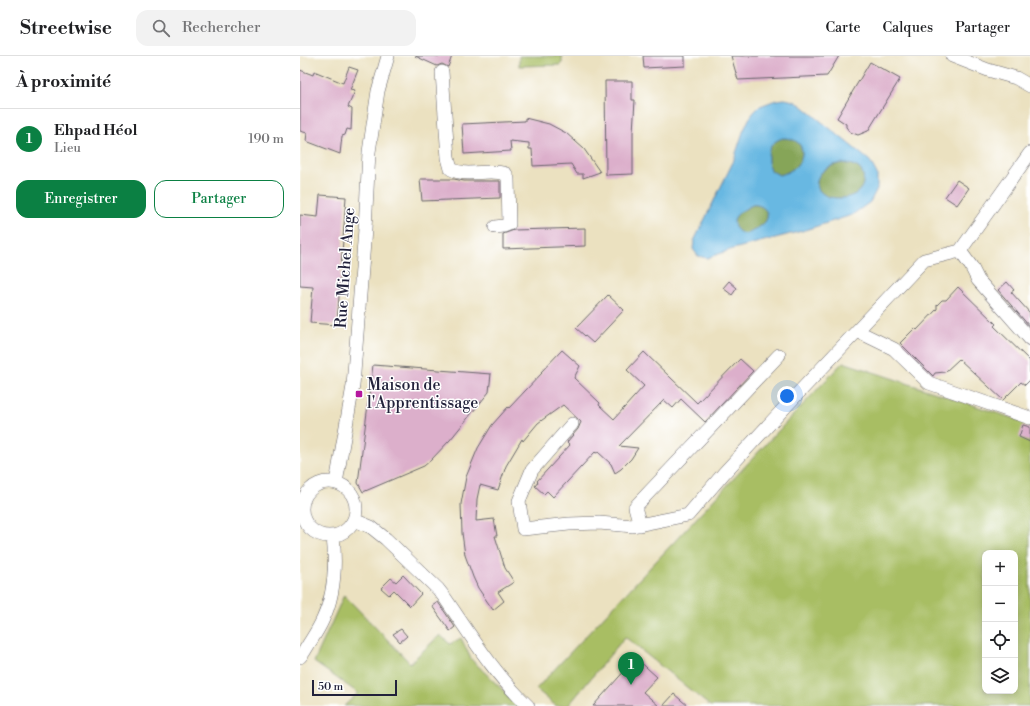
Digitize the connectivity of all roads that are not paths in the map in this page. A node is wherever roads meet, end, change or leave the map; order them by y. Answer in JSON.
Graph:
{"nodes":[{"id":1,"x":388,"y":56,"type":"edge"},
{"id":2,"x":952,"y":56,"type":"edge"},
{"id":3,"x":442,"y":72,"type":"dead end"},
{"id":4,"x":1030,"y":86,"type":"edge"},
{"id":5,"x":1030,"y":153,"type":"edge"},
{"id":6,"x":494,"y":227,"type":"dead end"},
{"id":7,"x":960,"y":251,"type":"junction"},
{"id":8,"x":857,"y":331,"type":"junction"},
{"id":9,"x":1030,"y":339,"type":"edge"},
{"id":10,"x":779,"y":355,"type":"dead end"},
{"id":11,"x":1030,"y":418,"type":"edge"},
{"id":12,"x":572,"y":424,"type":"dead end"},
{"id":13,"x":336,"y":483,"type":"junction"},
{"id":14,"x":302,"y":497,"type":"edge"},
{"id":15,"x":354,"y":520,"type":"junction"},
{"id":16,"x":640,"y":525,"type":"junction"},
{"id":17,"x":333,"y":536,"type":"junction"},
{"id":18,"x":300,"y":657,"type":"edge"},
{"id":19,"x":528,"y":706,"type":"edge"}],
"edges":[{"from":1,"to":13,"type":"street","name":"Rue Michel Ange"},
{"from":2,"to":4,"type":"street"},
{"from":3,"to":6,"type":"street"},
{"from":5,"to":7,"type":"street"},
{"from":7,"to":8,"type":"street"},
{"from":7,"to":9,"type":"street"},
{"from":8,"to":11,"type":"street"},
{"from":8,"to":16,"type":"street"},
{"from":10,"to":16,"type":"street"},
{"from":12,"to":16,"type":"street"},
{"from":13,"to":14,"type":"street"},
{"from":13,"to":15,"type":"street"},
{"from":14,"to":17,"type":"street"},
{"from":15,"to":17,"type":"street"},
{"from":15,"to":19,"type":"street"},
{"from":17,"to":18,"type":"street"}]}
